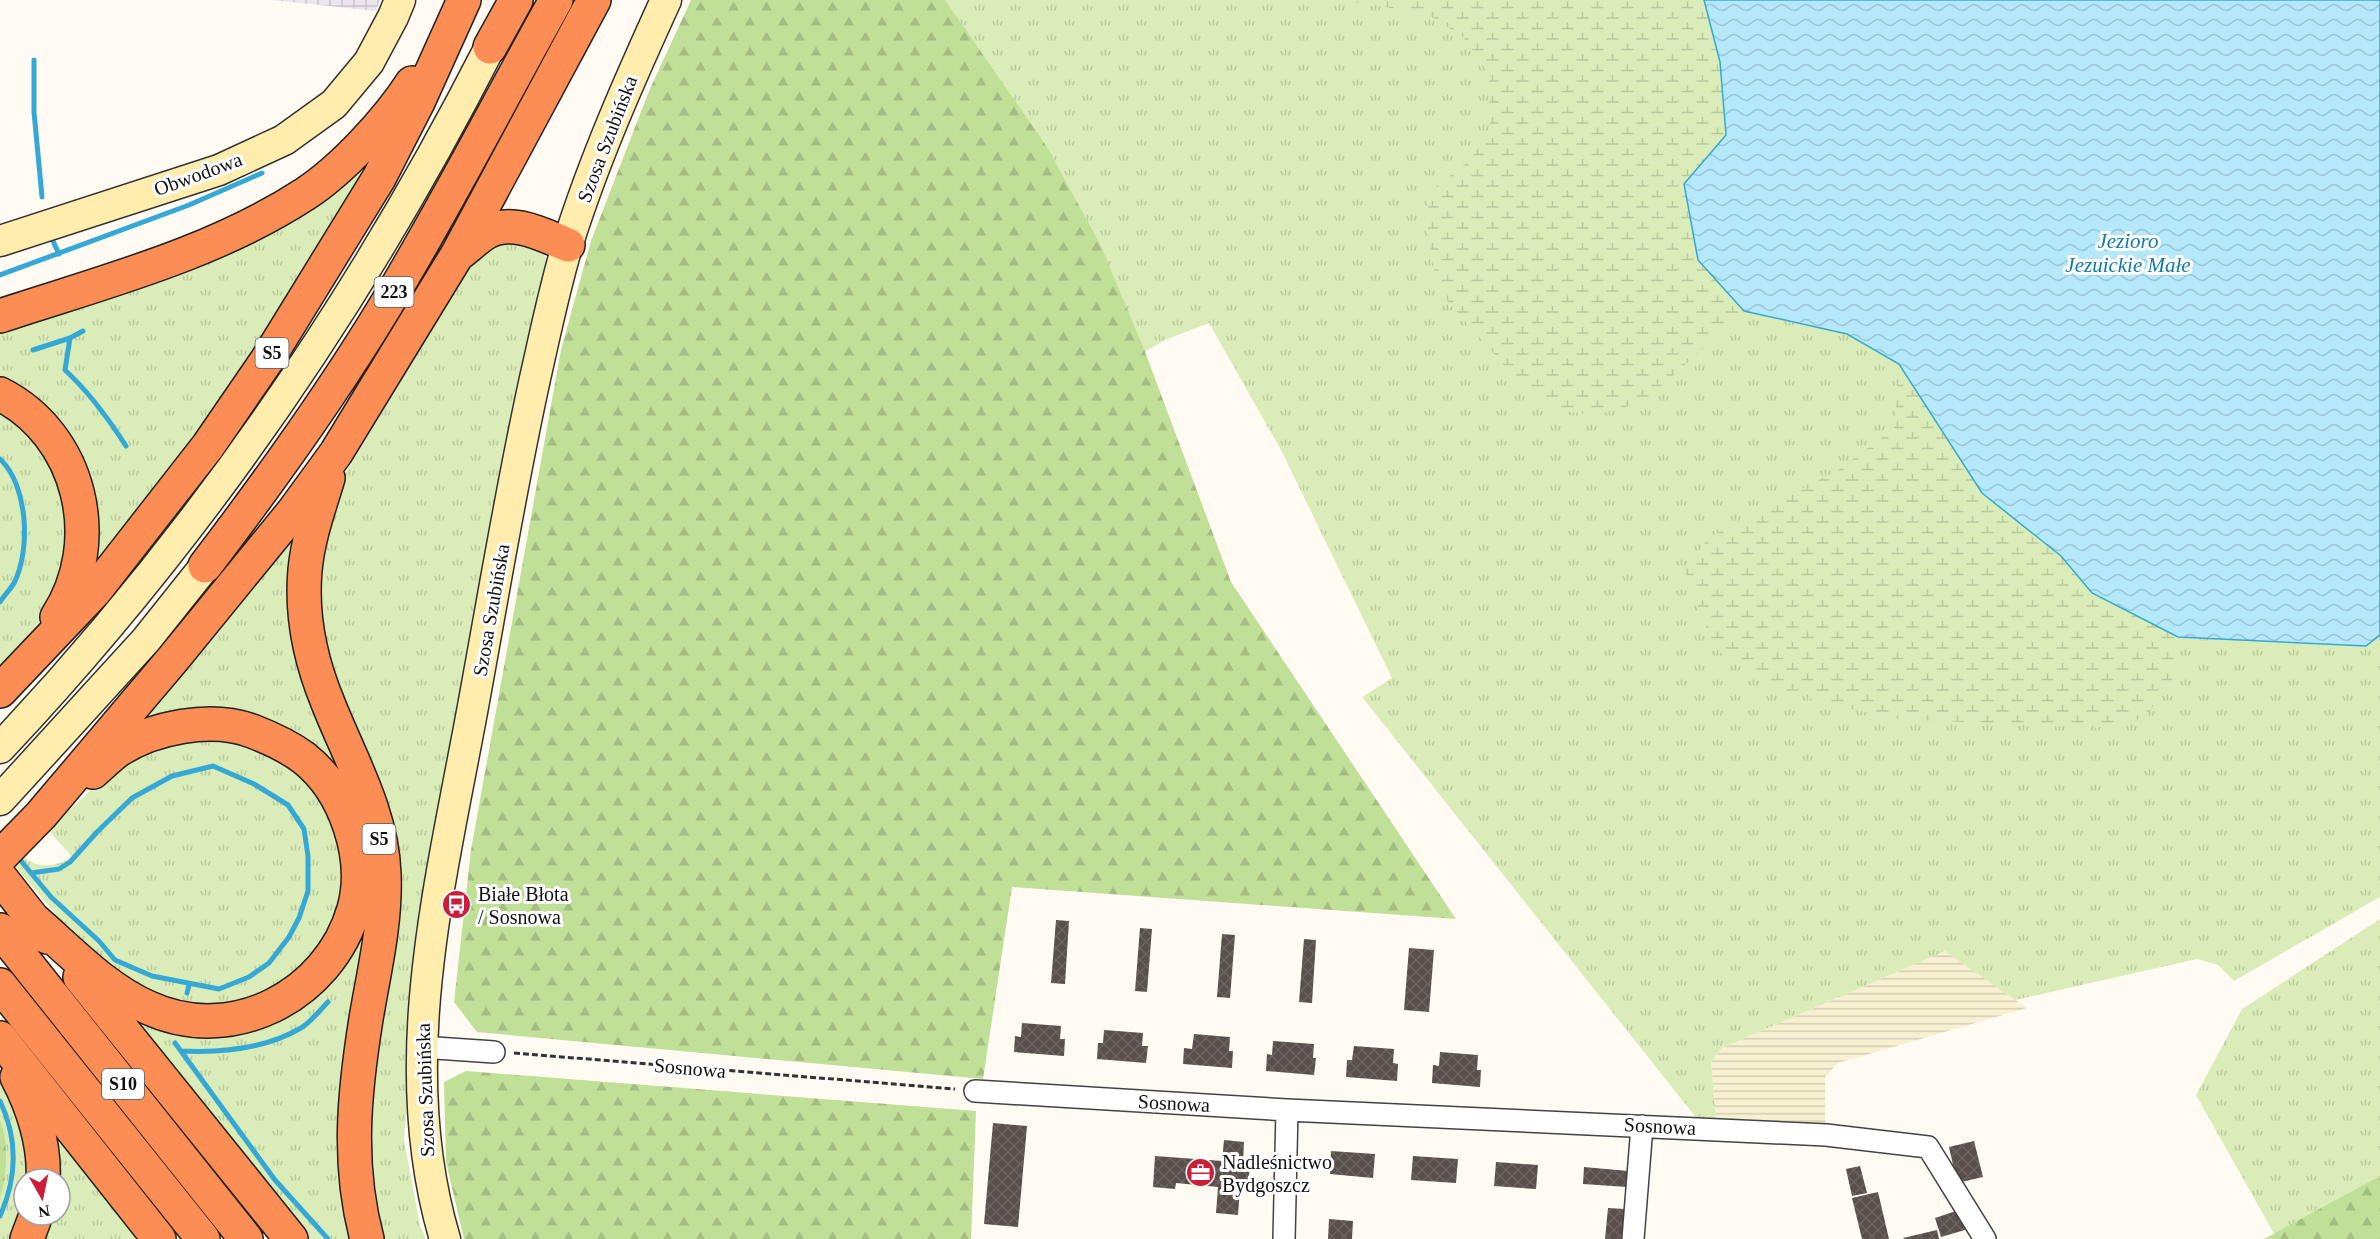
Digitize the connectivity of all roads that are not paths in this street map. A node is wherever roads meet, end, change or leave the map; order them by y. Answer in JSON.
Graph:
{"nodes":[{"id":1,"x":400,"y":0,"type":"edge"},
{"id":2,"x":516,"y":0,"type":"edge"},
{"id":3,"x":555,"y":0,"type":"edge"},
{"id":4,"x":594,"y":0,"type":"edge"},
{"id":5,"x":666,"y":0,"type":"edge"},
{"id":6,"x":462,"y":6,"type":"edge"},
{"id":7,"x":490,"y":47,"type":"joint"},
{"id":8,"x":0,"y":241,"type":"edge"},
{"id":9,"x":568,"y":245,"type":"junction"},
{"id":10,"x":457,"y":255,"type":"junction"},
{"id":11,"x":0,"y":316,"type":"edge"},
{"id":12,"x":0,"y":394,"type":"edge"},
{"id":13,"x":336,"y":453,"type":"junction"},
{"id":14,"x":205,"y":566,"type":"joint"},
{"id":15,"x":30,"y":659,"type":"junction"},
{"id":16,"x":0,"y":691,"type":"edge"},
{"id":17,"x":0,"y":748,"type":"edge"},
{"id":18,"x":0,"y":800,"type":"edge"},
{"id":19,"x":21,"y":836,"type":"edge"},
{"id":20,"x":0,"y":877,"type":"edge"},
{"id":21,"x":34,"y":920,"type":"junction"},
{"id":22,"x":0,"y":930,"type":"edge"},
{"id":23,"x":0,"y":985,"type":"edge"},
{"id":24,"x":0,"y":1038,"type":"edge"},
{"id":25,"x":0,"y":1047,"type":"edge"},
{"id":26,"x":421,"y":1047,"type":"junction"},
{"id":27,"x":494,"y":1052,"type":"road end"},
{"id":28,"x":975,"y":1091,"type":"road end"},
{"id":29,"x":1287,"y":1110,"type":"junction"},
{"id":30,"x":1642,"y":1126,"type":"junction"},
{"id":31,"x":42,"y":1167,"type":"edge"},
{"id":32,"x":159,"y":1239,"type":"edge"},
{"id":33,"x":203,"y":1239,"type":"edge"},
{"id":34,"x":246,"y":1239,"type":"edge"},
{"id":35,"x":291,"y":1239,"type":"edge"},
{"id":36,"x":368,"y":1239,"type":"edge"},
{"id":37,"x":445,"y":1239,"type":"edge"},
{"id":38,"x":1284,"y":1239,"type":"edge"},
{"id":39,"x":1633,"y":1239,"type":"edge"},
{"id":40,"x":1985,"y":1239,"type":"edge"}],
"edges":[{"from":1,"to":8,"type":"street","name":"Obwodowa"},
{"from":2,"to":7,"type":"highway","number":"223"},
{"from":3,"to":14,"type":"highway","number":"223"},
{"from":4,"to":10,"type":"highway","number":"S5"},
{"from":5,"to":9,"type":"street","name":"Szosa Szubińska"},
{"from":6,"to":11,"type":"highway"},
{"from":6,"to":15,"type":"highway","number":"S5"},
{"from":7,"to":17,"type":"street","number":"223"},
{"from":9,"to":10,"type":"highway"},
{"from":9,"to":26,"type":"street","name":"Szosa Szubińska"},
{"from":10,"to":13,"type":"highway","number":"S5"},
{"from":12,"to":15,"type":"highway"},
{"from":13,"to":19,"type":"highway"},
{"from":13,"to":36,"type":"highway","number":"S5"},
{"from":14,"to":18,"type":"street","number":"223"},
{"from":15,"to":16,"type":"highway","number":"S5"},
{"from":19,"to":21,"type":"highway"},
{"from":20,"to":21,"type":"highway"},
{"from":21,"to":35,"type":"highway"},
{"from":22,"to":34,"type":"highway","number":"S10"},
{"from":23,"to":33,"type":"highway","number":"S10"},
{"from":24,"to":32,"type":"highway"},
{"from":25,"to":31,"type":"highway"},
{"from":26,"to":27,"type":"street"},
{"from":26,"to":37,"type":"street","name":"Szosa Szubińska"},
{"from":28,"to":29,"type":"street","name":"Sosnowa"},
{"from":29,"to":30,"type":"street","name":"Sosnowa"},
{"from":29,"to":38,"type":"street"},
{"from":30,"to":39,"type":"street"},
{"from":30,"to":40,"type":"street","name":"Sosnowa"}]}
